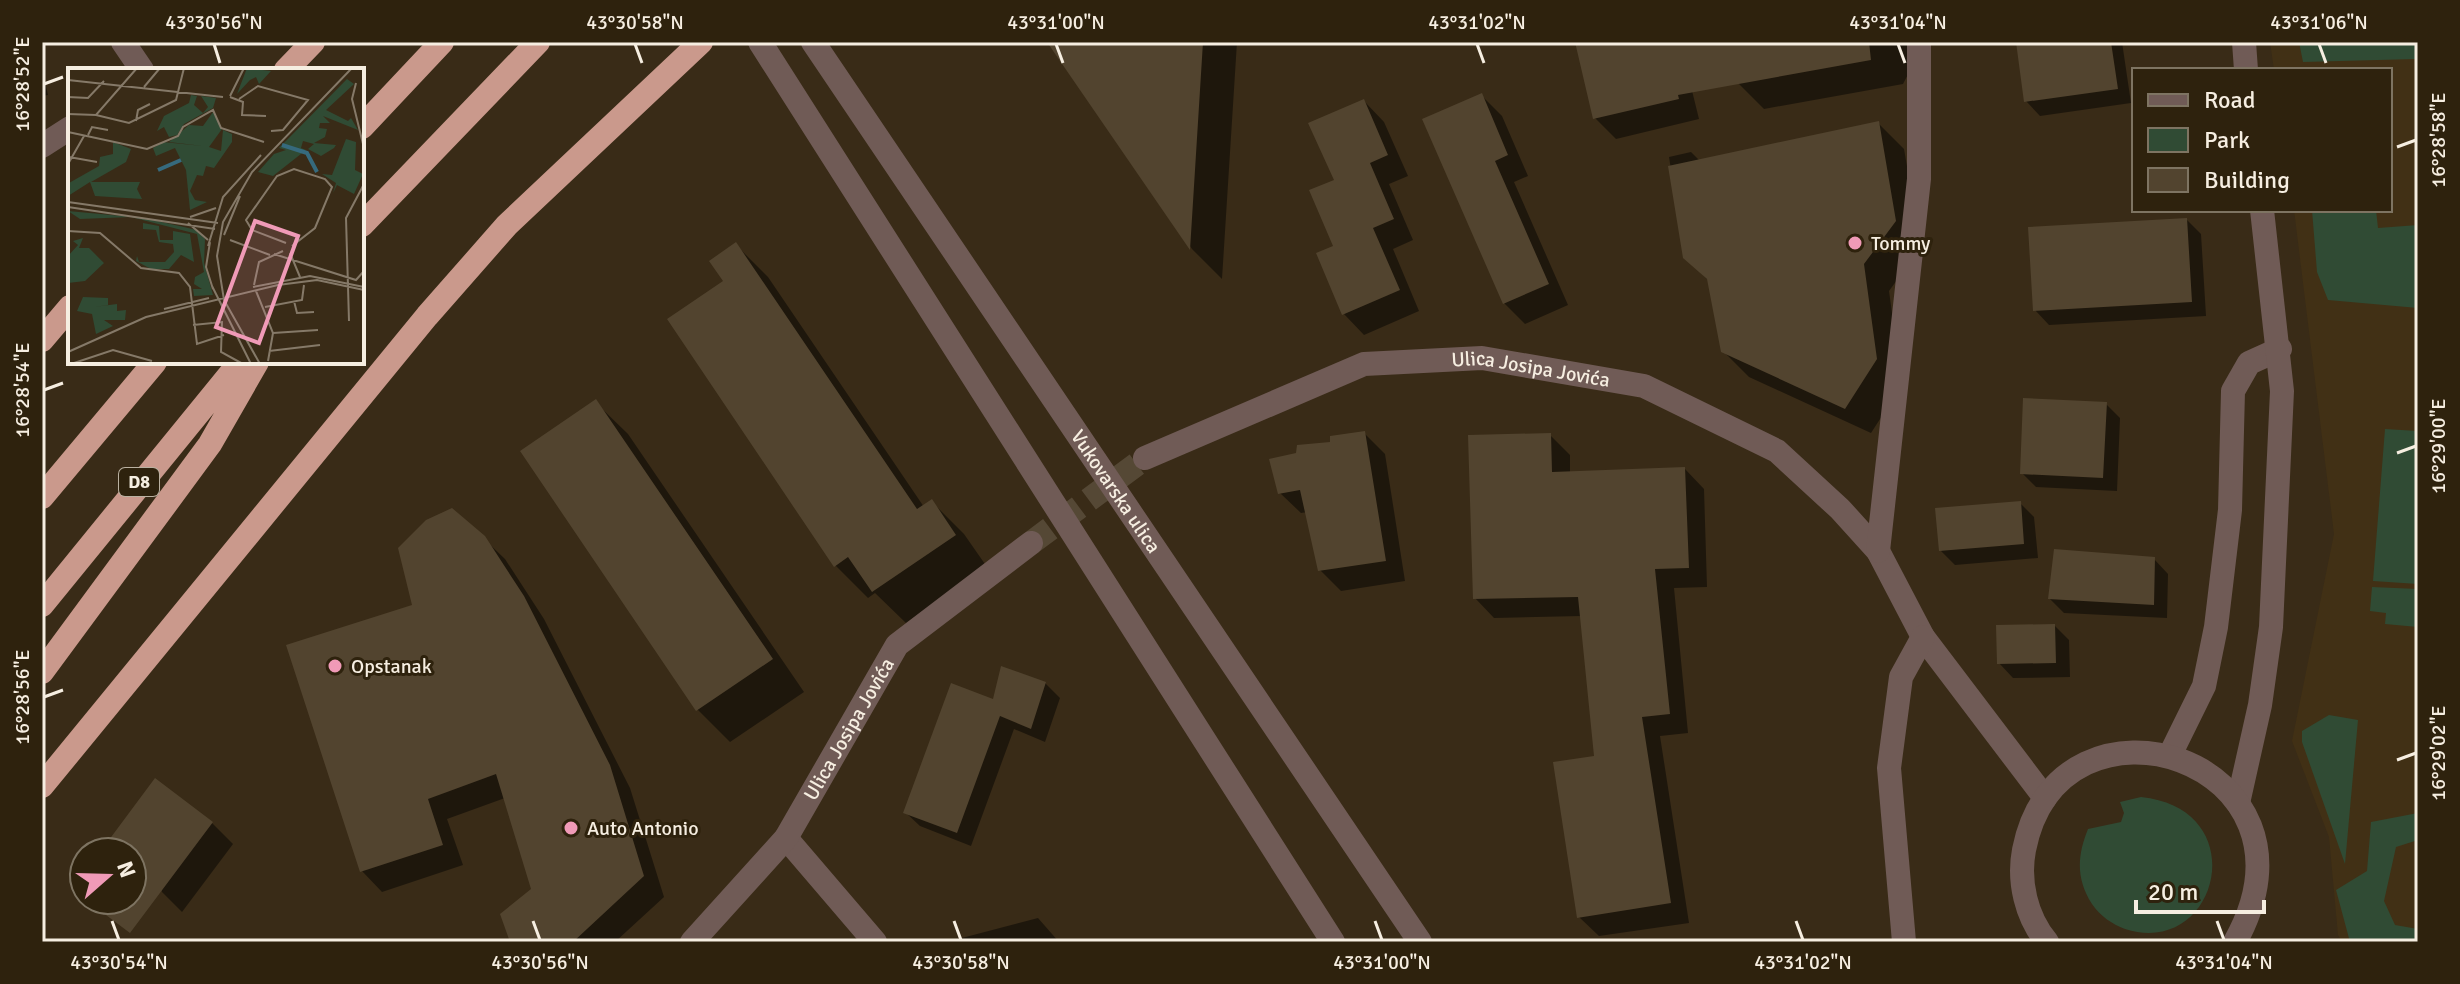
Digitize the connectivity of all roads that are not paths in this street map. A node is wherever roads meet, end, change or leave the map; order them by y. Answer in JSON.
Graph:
{"nodes":[{"id":1,"x":123,"y":42,"type":"edge"},
{"id":2,"x":313,"y":42,"type":"edge"},
{"id":3,"x":442,"y":42,"type":"edge"},
{"id":4,"x":538,"y":42,"type":"edge"},
{"id":5,"x":701,"y":42,"type":"edge"},
{"id":6,"x":760,"y":42,"type":"edge"},
{"id":7,"x":1919,"y":42,"type":"edge"},
{"id":8,"x":2244,"y":42,"type":"edge"},
{"id":9,"x":814,"y":44,"type":"edge"},
{"id":10,"x":141,"y":68,"type":"edge"},
{"id":11,"x":288,"y":68,"type":"edge"},
{"id":12,"x":2246,"y":68,"type":"edge"},
{"id":13,"x":364,"y":125,"type":"edge"},
{"id":14,"x":68,"y":129,"type":"edge"},
{"id":15,"x":42,"y":146,"type":"edge"},
{"id":16,"x":2262,"y":212,"type":"edge"},
{"id":17,"x":364,"y":223,"type":"edge"},
{"id":18,"x":68,"y":309,"type":"edge"},
{"id":19,"x":42,"y":340,"type":"edge"},
{"id":20,"x":2280,"y":349,"type":"junction"},
{"id":21,"x":153,"y":364,"type":"edge"},
{"id":22,"x":238,"y":364,"type":"edge"},
{"id":23,"x":256,"y":364,"type":"edge"},
{"id":24,"x":1145,"y":458,"type":"tunnel mouth"},
{"id":25,"x":42,"y":497,"type":"edge"},
{"id":26,"x":1031,"y":543,"type":"tunnel mouth"},
{"id":27,"x":1878,"y":551,"type":"junction"},
{"id":28,"x":42,"y":605,"type":"edge"},
{"id":29,"x":1923,"y":637,"type":"junction"},
{"id":30,"x":42,"y":672,"type":"edge"},
{"id":31,"x":2170,"y":755,"type":"junction"},
{"id":32,"x":42,"y":786,"type":"edge"},
{"id":33,"x":2045,"y":798,"type":"junction"},
{"id":34,"x":2238,"y":803,"type":"junction"},
{"id":35,"x":786,"y":838,"type":"junction"},
{"id":36,"x":692,"y":942,"type":"edge"},
{"id":37,"x":875,"y":942,"type":"edge"},
{"id":38,"x":1333,"y":942,"type":"edge"},
{"id":39,"x":1420,"y":942,"type":"edge"},
{"id":40,"x":1904,"y":942,"type":"edge"},
{"id":41,"x":2047,"y":942,"type":"edge"},
{"id":42,"x":2235,"y":942,"type":"edge"}],
"edges":[{"from":1,"to":10,"type":"street"},
{"from":2,"to":11,"type":"highway"},
{"from":3,"to":13,"type":"highway"},
{"from":4,"to":17,"type":"highway"},
{"from":5,"to":32,"type":"highway"},
{"from":6,"to":38,"type":"street"},
{"from":7,"to":27,"type":"street"},
{"from":8,"to":12,"type":"street"},
{"from":9,"to":39,"type":"street","name":"Vukovarska ulica"},
{"from":14,"to":15,"type":"street"},
{"from":16,"to":20,"type":"street"},
{"from":18,"to":19,"type":"highway"},
{"from":20,"to":31,"type":"street"},
{"from":20,"to":34,"type":"street"},
{"from":21,"to":25,"type":"highway"},
{"from":22,"to":28,"type":"highway","number":"D8"},
{"from":23,"to":30,"type":"highway"},
{"from":24,"to":27,"type":"street","name":"Ulica Josipa Jovića"},
{"from":26,"to":35,"type":"street","name":"Ulica Josipa Jovića"},
{"from":27,"to":29,"type":"street","name":"Ulica Josipa Jovića"},
{"from":29,"to":33,"type":"street","name":"Ulica Josipa Jovića"},
{"from":29,"to":40,"type":"street"},
{"from":31,"to":33,"type":"street"},
{"from":31,"to":34,"type":"street"},
{"from":33,"to":41,"type":"street"},
{"from":34,"to":42,"type":"street"},
{"from":35,"to":36,"type":"street","name":"Ulica Josipa Jovića"},
{"from":35,"to":37,"type":"street"}]}
